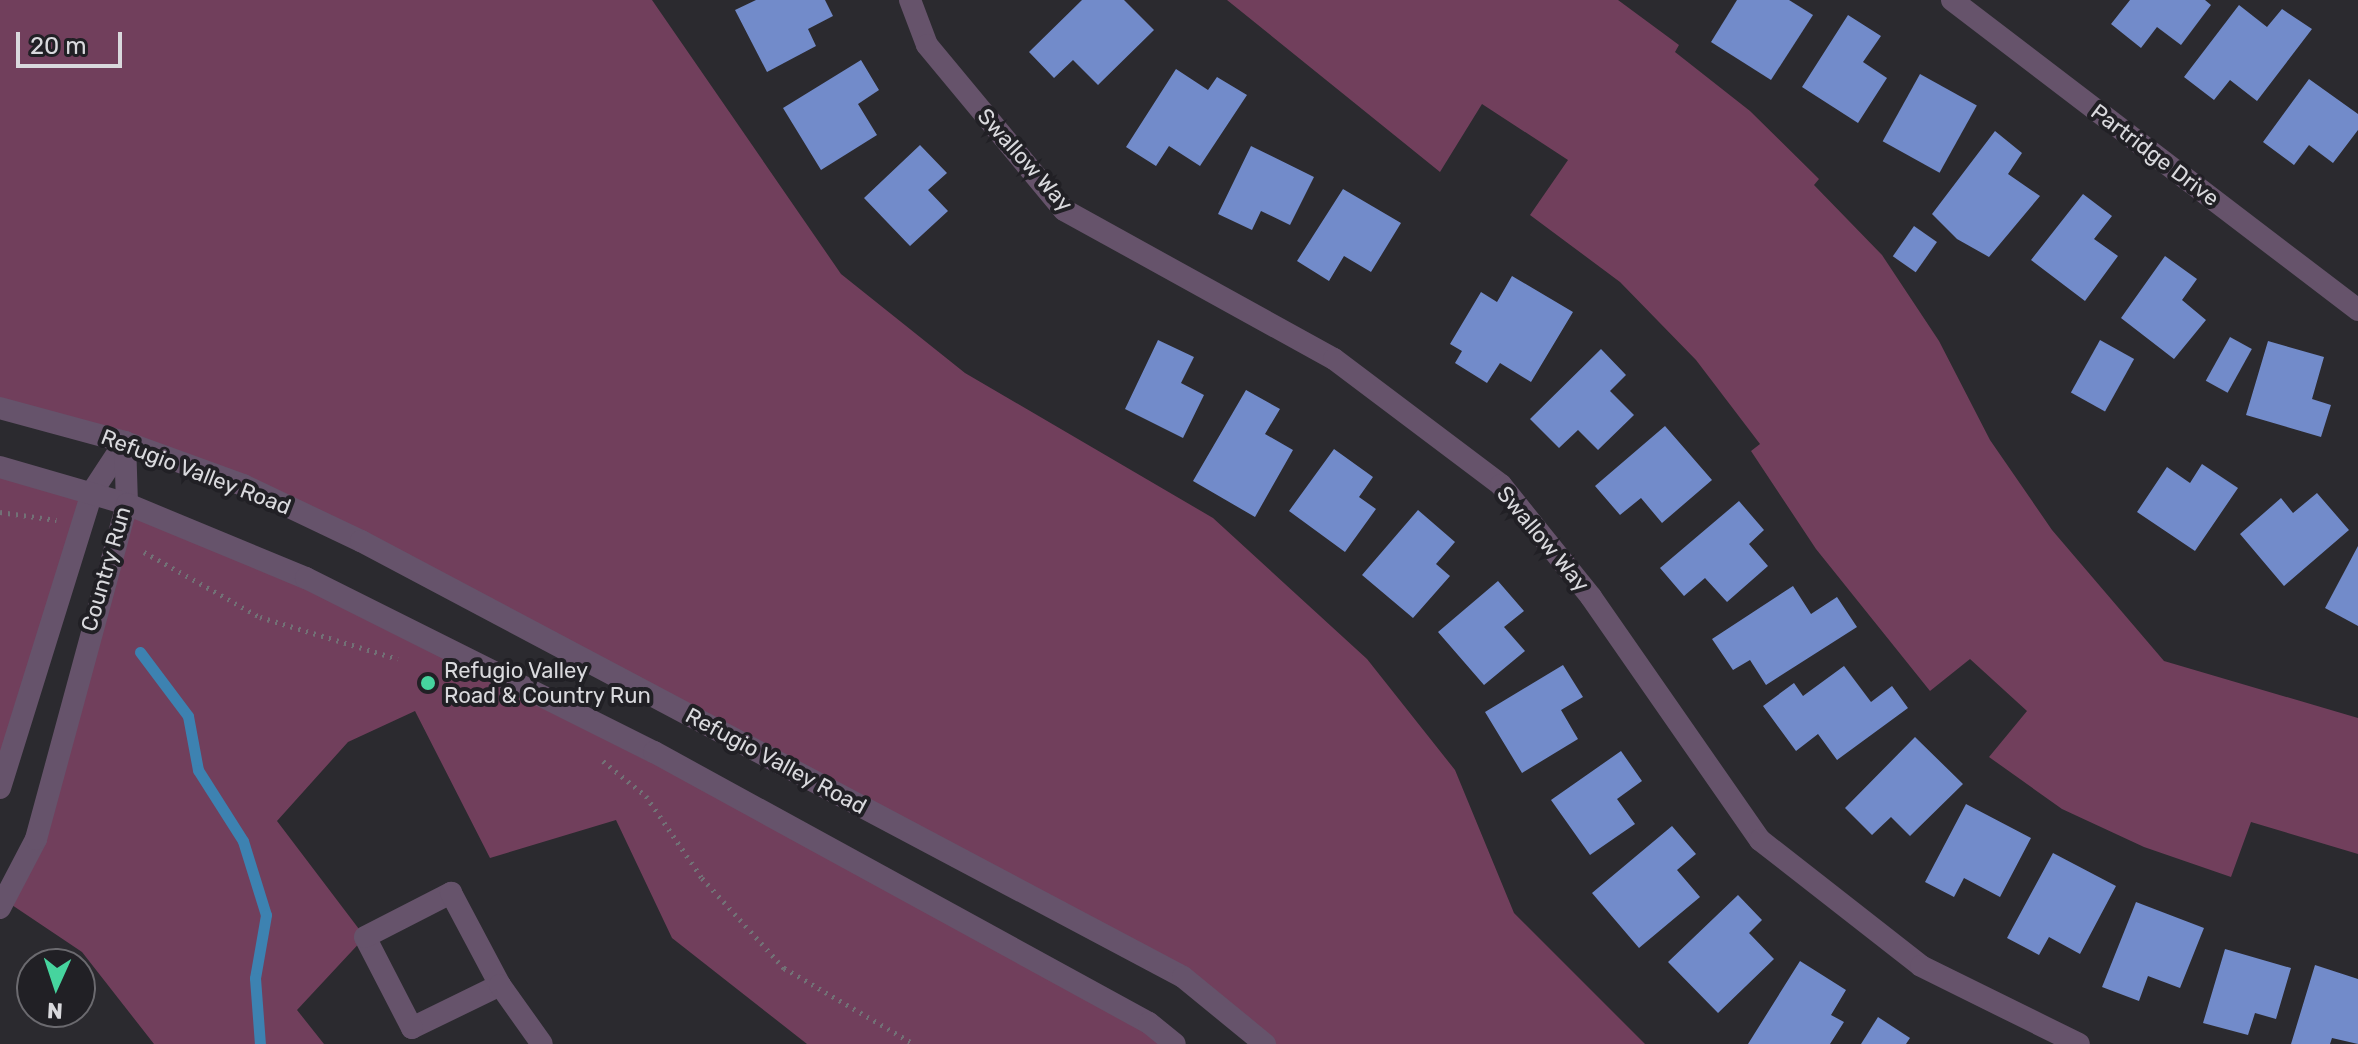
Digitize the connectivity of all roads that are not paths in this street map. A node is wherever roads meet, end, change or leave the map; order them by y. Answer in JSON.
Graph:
{"nodes":[{"id":1,"x":910,"y":0,"type":"edge"},
{"id":2,"x":1952,"y":0,"type":"edge"},
{"id":3,"x":2358,"y":310,"type":"edge"},
{"id":4,"x":0,"y":408,"type":"edge"},
{"id":5,"x":125,"y":442,"type":"junction"},
{"id":6,"x":0,"y":467,"type":"edge"},
{"id":7,"x":92,"y":492,"type":"junction"},
{"id":8,"x":127,"y":504,"type":"junction"},
{"id":9,"x":0,"y":788,"type":"edge"},
{"id":10,"x":0,"y":908,"type":"edge"},
{"id":11,"x":500,"y":985,"type":"junction"},
{"id":12,"x":542,"y":1044,"type":"edge"},
{"id":13,"x":1175,"y":1044,"type":"edge"},
{"id":14,"x":1265,"y":1044,"type":"edge"},
{"id":15,"x":2079,"y":1044,"type":"edge"}],
"edges":[{"from":1,"to":15,"type":"street","name":"Swallow Way"},
{"from":2,"to":3,"type":"street","name":"Partridge Drive"},
{"from":4,"to":5,"type":"street","name":"Refugio Valley Road"},
{"from":5,"to":7,"type":"street","name":"Country Run"},
{"from":5,"to":8,"type":"street","name":"Country Run"},
{"from":5,"to":14,"type":"street","name":"Refugio Valley Road"},
{"from":6,"to":7,"type":"street"},
{"from":7,"to":8,"type":"street"},
{"from":7,"to":9,"type":"street","name":"Country Run"},
{"from":8,"to":10,"type":"street","name":"Country Run"},
{"from":8,"to":13,"type":"street"},
{"from":11,"to":11,"type":"street"},
{"from":11,"to":12,"type":"street"}]}
